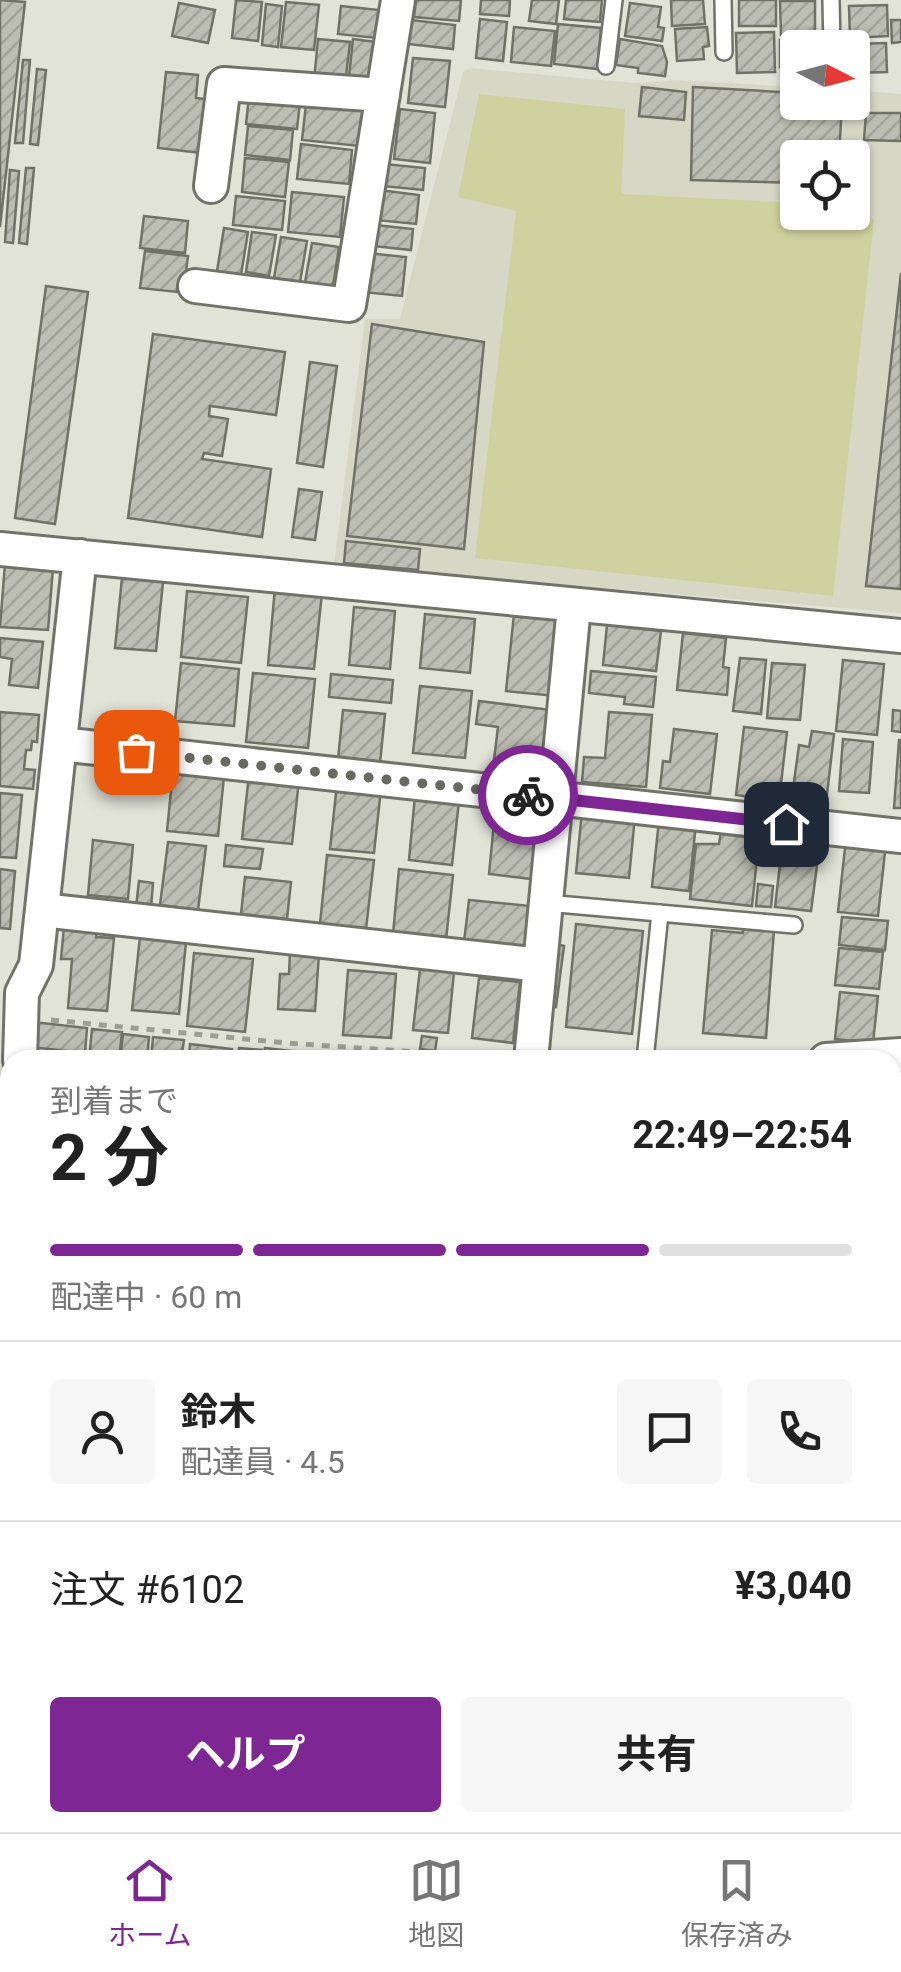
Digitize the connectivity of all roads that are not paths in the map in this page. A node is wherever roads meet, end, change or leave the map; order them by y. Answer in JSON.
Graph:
{"nodes":[{"id":1,"x":398,"y":0,"type":"edge"},
{"id":2,"x":614,"y":0,"type":"edge"},
{"id":3,"x":723,"y":0,"type":"edge"},
{"id":4,"x":831,"y":0,"type":"edge"},
{"id":5,"x":832,"y":30,"type":"edge"},
{"id":6,"x":724,"y":52,"type":"dead end"},
{"id":7,"x":606,"y":66,"type":"dead end"},
{"id":8,"x":383,"y":95,"type":"junction"},
{"id":9,"x":211,"y":186,"type":"dead end"},
{"id":10,"x":195,"y":286,"type":"dead end"},
{"id":11,"x":0,"y":549,"type":"edge"},
{"id":12,"x":80,"y":556,"type":"junction"},
{"id":13,"x":574,"y":606,"type":"junction"},
{"id":14,"x":901,"y":636,"type":"edge"},
{"id":15,"x":60,"y":744,"type":"junction"},
{"id":16,"x":556,"y":798,"type":"junction"},
{"id":17,"x":901,"y":836,"type":"edge"},
{"id":18,"x":546,"y":903,"type":"junction"},
{"id":19,"x":42,"y":910,"type":"junction"},
{"id":20,"x":660,"y":913,"type":"junction"},
{"id":21,"x":794,"y":925,"type":"dead end"},
{"id":22,"x":540,"y":965,"type":"junction"},
{"id":23,"x":7,"y":986,"type":"edge"},
{"id":24,"x":18,"y":1050,"type":"edge"},
{"id":25,"x":532,"y":1050,"type":"edge"},
{"id":26,"x":647,"y":1050,"type":"edge"}],
"edges":[{"from":1,"to":8,"type":"street"},
{"from":2,"to":7,"type":"lane"},
{"from":3,"to":6,"type":"lane"},
{"from":4,"to":5,"type":"lane"},
{"from":8,"to":9,"type":"street"},
{"from":8,"to":10,"type":"street"},
{"from":11,"to":12,"type":"street"},
{"from":12,"to":13,"type":"street"},
{"from":12,"to":15,"type":"street"},
{"from":13,"to":14,"type":"street"},
{"from":13,"to":16,"type":"street"},
{"from":15,"to":16,"type":"street"},
{"from":15,"to":19,"type":"street"},
{"from":16,"to":17,"type":"street"},
{"from":16,"to":18,"type":"street"},
{"from":18,"to":20,"type":"lane"},
{"from":18,"to":22,"type":"street"},
{"from":19,"to":22,"type":"street"},
{"from":19,"to":23,"type":"street"},
{"from":20,"to":21,"type":"lane"},
{"from":20,"to":26,"type":"lane"},
{"from":22,"to":25,"type":"street"},
{"from":23,"to":24,"type":"street"}]}
